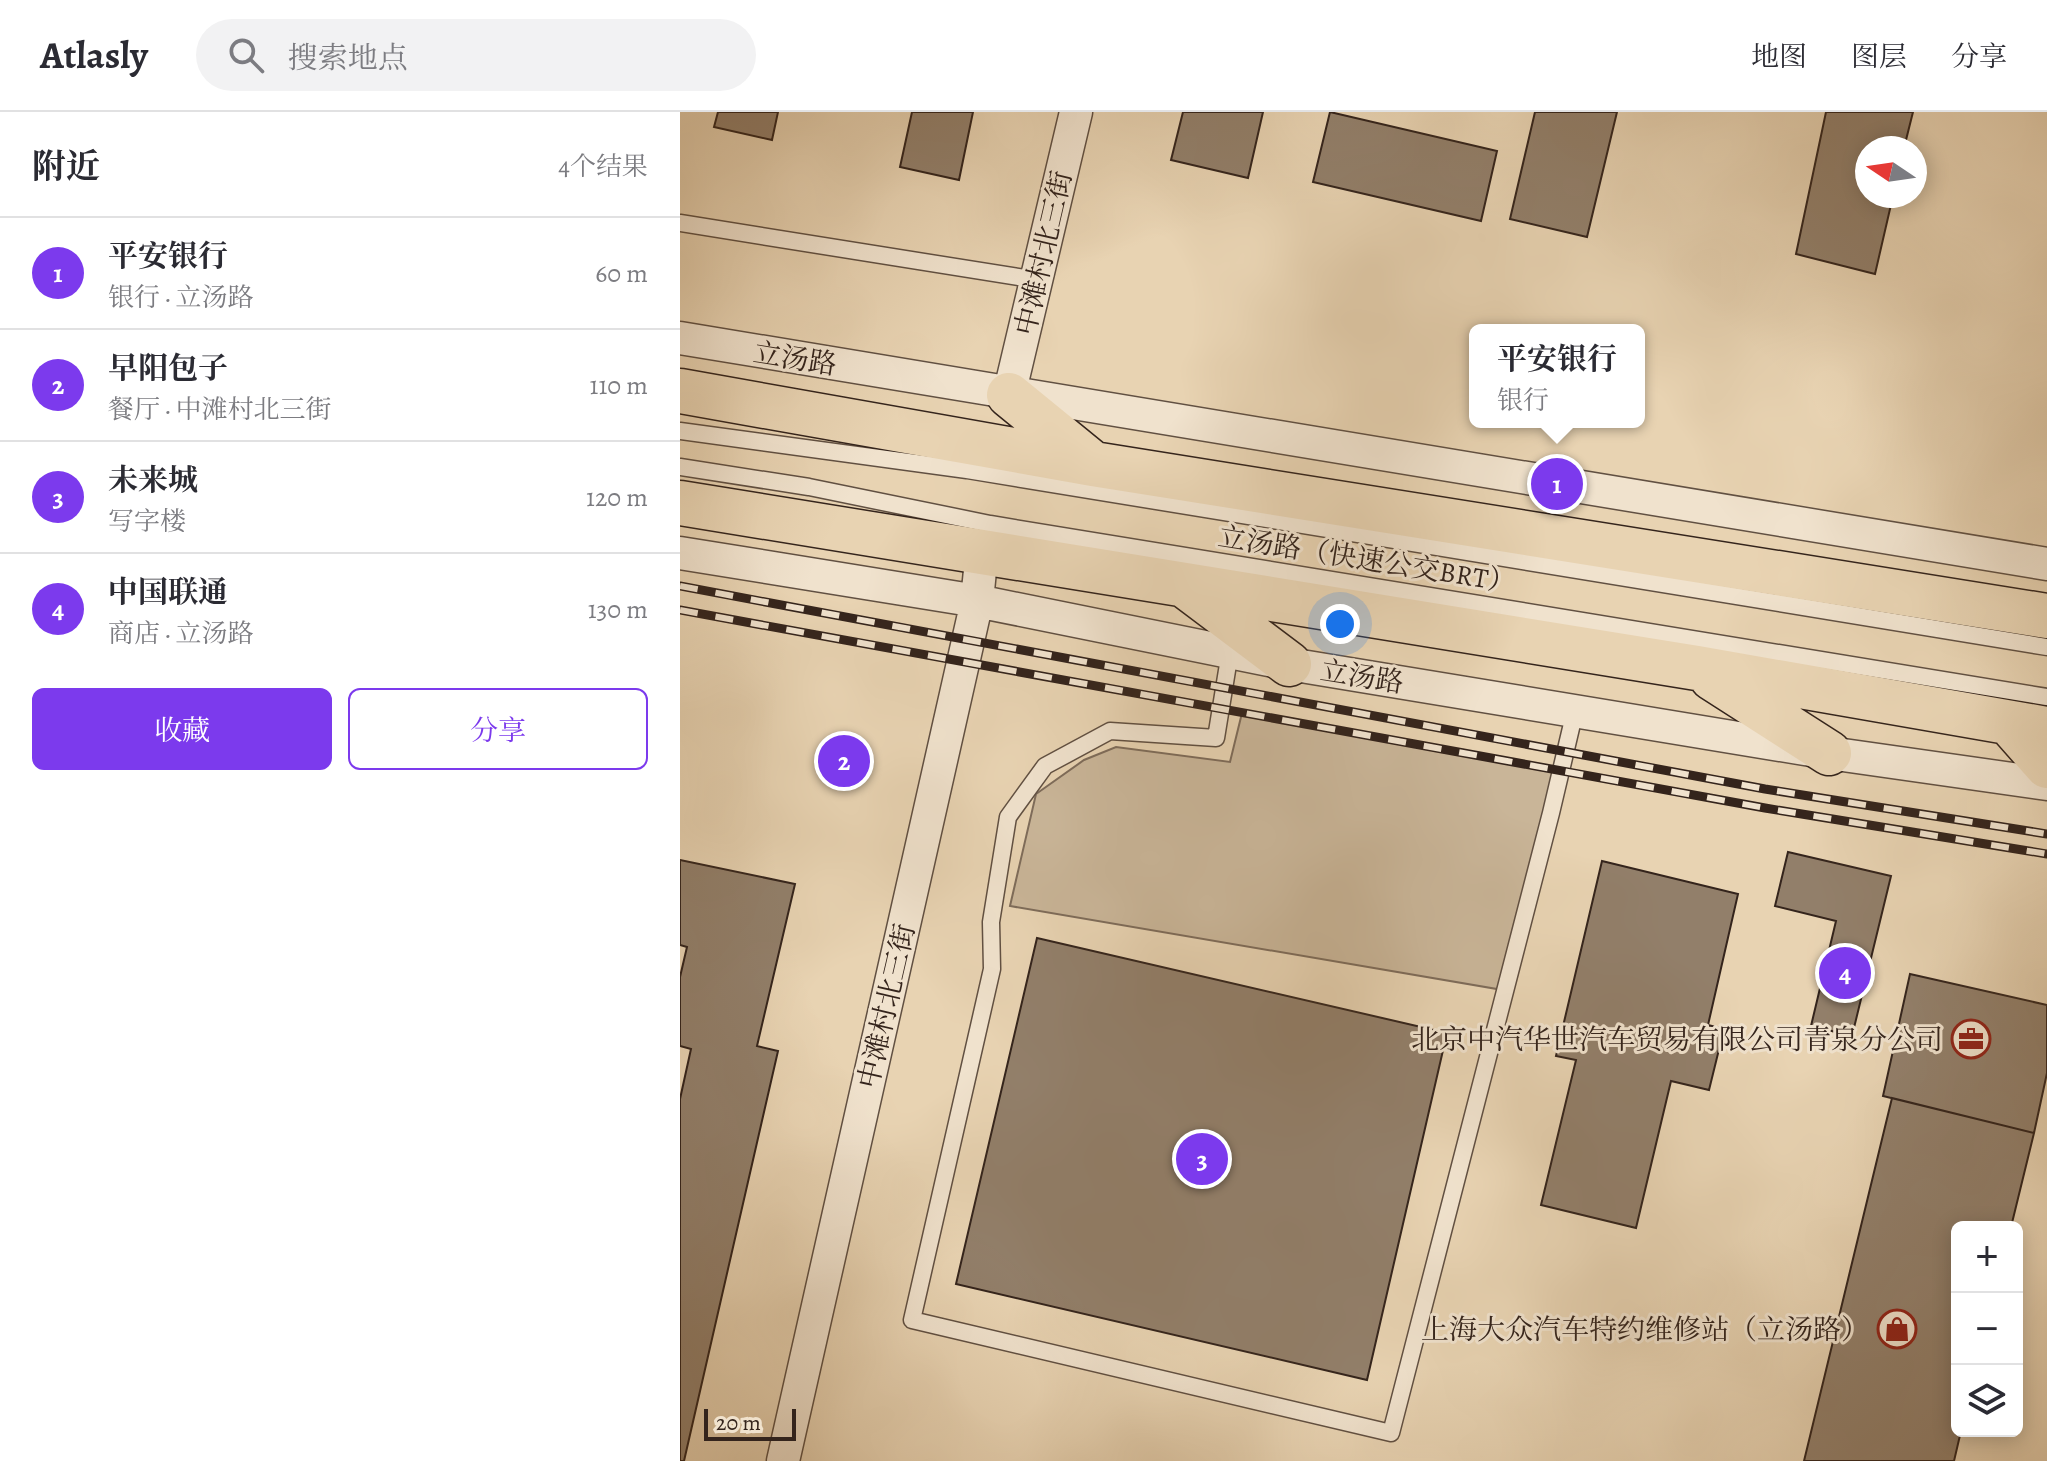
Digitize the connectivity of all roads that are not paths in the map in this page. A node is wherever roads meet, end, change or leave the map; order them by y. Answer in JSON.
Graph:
{"nodes":[{"id":1,"x":1076,"y":112,"type":"edge"},
{"id":2,"x":680,"y":223,"type":"edge"},
{"id":3,"x":1037,"y":280,"type":"junction"},
{"id":4,"x":680,"y":338,"type":"edge"},
{"id":5,"x":680,"y":391,"type":"edge"},
{"id":6,"x":1009,"y":395,"type":"junction"},
{"id":7,"x":680,"y":431,"type":"edge"},
{"id":8,"x":1093,"y":464,"type":"junction"},
{"id":9,"x":680,"y":467,"type":"edge"},
{"id":10,"x":680,"y":503,"type":"edge"},
{"id":11,"x":982,"y":550,"type":"junction"},
{"id":12,"x":680,"y":553,"type":"edge"},
{"id":13,"x":2047,"y":564,"type":"edge"},
{"id":14,"x":1183,"y":584,"type":"junction"},
{"id":15,"x":977,"y":601,"type":"junction"},
{"id":16,"x":2047,"y":616,"type":"edge"},
{"id":17,"x":2047,"y":647,"type":"edge"},
{"id":18,"x":1230,"y":652,"type":"junction"},
{"id":19,"x":1289,"y":664,"type":"junction"},
{"id":20,"x":1697,"y":668,"type":"junction"},
{"id":21,"x":2047,"y":697,"type":"edge"},
{"id":22,"x":1575,"y":711,"type":"junction"},
{"id":23,"x":2028,"y":726,"type":"edge"},
{"id":24,"x":1829,"y":753,"type":"junction"},
{"id":25,"x":2047,"y":766,"type":"edge"},
{"id":26,"x":2047,"y":784,"type":"edge"},
{"id":27,"x":783,"y":1461,"type":"edge"}],
"edges":[{"from":1,"to":3,"type":"street","name":"中滩村北三街"},
{"from":2,"to":3,"type":"lane"},
{"from":3,"to":6,"type":"street","name":"中滩村北三街"},
{"from":4,"to":6,"type":"street","name":"立汤路"},
{"from":5,"to":8,"type":"main road","name":"立汤路"},
{"from":6,"to":8,"type":"main road"},
{"from":6,"to":13,"type":"street","name":"立汤路"},
{"from":7,"to":17,"type":"lane","name":"立汤路（快速公交BRT）"},
{"from":8,"to":16,"type":"main road","name":"立汤路"},
{"from":9,"to":21,"type":"lane","name":"立汤路（快速公交BRT）"},
{"from":10,"to":11,"type":"main road"},
{"from":11,"to":14,"type":"main road"},
{"from":11,"to":15,"type":"street","name":"中滩村北三街"},
{"from":12,"to":15,"type":"street","name":"立汤路"},
{"from":14,"to":19,"type":"main road"},
{"from":14,"to":20,"type":"main road"},
{"from":15,"to":18,"type":"street","name":"立汤路"},
{"from":15,"to":27,"type":"street","name":"中滩村北三街"},
{"from":18,"to":19,"type":"street","name":"立汤路"},
{"from":18,"to":22,"type":"lane"},
{"from":19,"to":22,"type":"street","name":"立汤路"},
{"from":20,"to":23,"type":"main road"},
{"from":20,"to":24,"type":"main road"},
{"from":22,"to":24,"type":"street","name":"立汤路"},
{"from":23,"to":25,"type":"main road"},
{"from":24,"to":26,"type":"street","name":"立汤路"}]}
